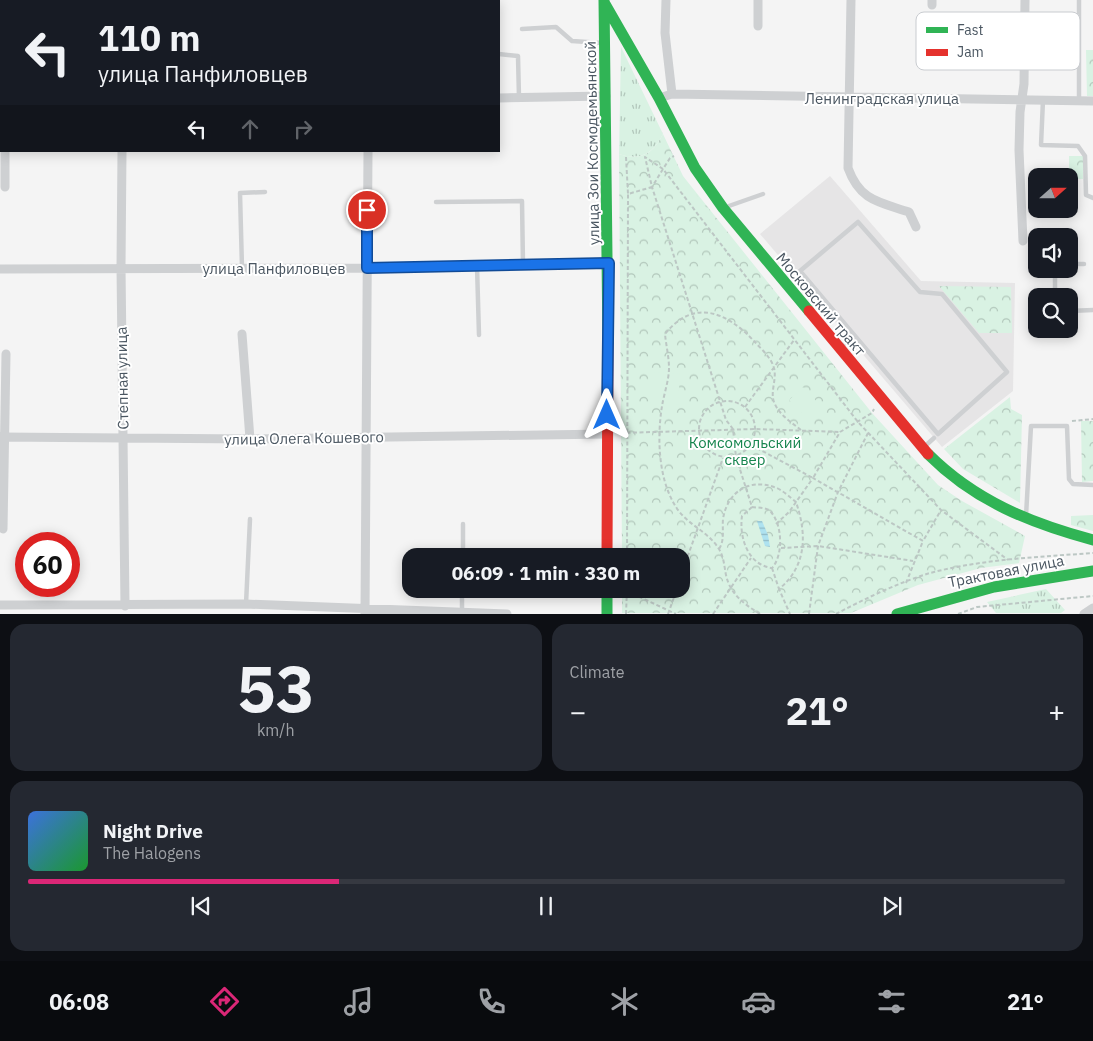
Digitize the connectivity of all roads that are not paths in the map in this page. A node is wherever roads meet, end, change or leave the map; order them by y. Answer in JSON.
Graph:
{"nodes":[{"id":1,"x":666,"y":0,"type":"edge"},
{"id":2,"x":758,"y":0,"type":"edge"},
{"id":3,"x":851,"y":0,"type":"edge"},
{"id":4,"x":605,"y":2,"type":"edge"},
{"id":5,"x":758,"y":26,"type":"dead end"},
{"id":6,"x":522,"y":29,"type":"dead end"},
{"id":7,"x":606,"y":44,"type":"junction"},
{"id":8,"x":500,"y":54,"type":"edge"},
{"id":9,"x":1024,"y":70,"type":"edge"},
{"id":10,"x":1079,"y":70,"type":"edge"},
{"id":11,"x":672,"y":94,"type":"junction"},
{"id":12,"x":606,"y":96,"type":"junction"},
{"id":13,"x":500,"y":98,"type":"edge"},
{"id":14,"x":519,"y":98,"type":"junction"},
{"id":15,"x":659,"y":98,"type":"junction"},
{"id":16,"x":850,"y":98,"type":"junction"},
{"id":17,"x":1021,"y":99,"type":"junction"},
{"id":18,"x":1043,"y":100,"type":"junction"},
{"id":19,"x":1079,"y":101,"type":"junction"},
{"id":20,"x":1093,"y":101,"type":"edge"},
{"id":21,"x":5,"y":152,"type":"edge"},
{"id":22,"x":122,"y":152,"type":"edge"},
{"id":23,"x":368,"y":152,"type":"edge"},
{"id":24,"x":5,"y":187,"type":"dead end"},
{"id":25,"x":265,"y":192,"type":"dead end"},
{"id":26,"x":763,"y":194,"type":"dead end"},
{"id":27,"x":1093,"y":198,"type":"edge"},
{"id":28,"x":436,"y":202,"type":"dead end"},
{"id":29,"x":723,"y":208,"type":"junction"},
{"id":30,"x":916,"y":227,"type":"dead end"},
{"id":31,"x":1023,"y":241,"type":"dead end"},
{"id":32,"x":609,"y":263,"type":"junction"},
{"id":33,"x":1078,"y":264,"type":"edge"},
{"id":34,"x":1084,"y":264,"type":"dead end"},
{"id":35,"x":523,"y":265,"type":"junction"},
{"id":36,"x":477,"y":266,"type":"junction"},
{"id":37,"x":120,"y":267,"type":"junction"},
{"id":38,"x":242,"y":268,"type":"junction"},
{"id":39,"x":367,"y":268,"type":"junction"},
{"id":40,"x":0,"y":269,"type":"edge"},
{"id":41,"x":1093,"y":310,"type":"edge"},
{"id":42,"x":1078,"y":311,"type":"edge"},
{"id":43,"x":242,"y":334,"type":"dead end"},
{"id":44,"x":478,"y":336,"type":"dead end"},
{"id":45,"x":855,"y":336,"type":"junction"},
{"id":46,"x":839,"y":348,"type":"junction"},
{"id":47,"x":6,"y":354,"type":"dead end"},
{"id":48,"x":607,"y":434,"type":"junction"},
{"id":49,"x":3,"y":437,"type":"edge"},
{"id":50,"x":366,"y":438,"type":"junction"},
{"id":51,"x":934,"y":438,"type":"dead end"},
{"id":52,"x":123,"y":439,"type":"junction"},
{"id":53,"x":250,"y":439,"type":"junction"},
{"id":54,"x":922,"y":448,"type":"junction"},
{"id":55,"x":1093,"y":485,"type":"edge"},
{"id":56,"x":250,"y":519,"type":"dead end"},
{"id":57,"x":1026,"y":519,"type":"junction"},
{"id":58,"x":463,"y":524,"type":"dead end"},
{"id":59,"x":3,"y":529,"type":"dead end"},
{"id":60,"x":1093,"y":540,"type":"edge"},
{"id":61,"x":463,"y":548,"type":"edge"},
{"id":62,"x":607,"y":548,"type":"edge"},
{"id":63,"x":1093,"y":571,"type":"edge"},
{"id":64,"x":462,"y":598,"type":"edge"},
{"id":65,"x":607,"y":598,"type":"edge"},
{"id":66,"x":246,"y":604,"type":"junction"},
{"id":67,"x":0,"y":605,"type":"edge"},
{"id":68,"x":125,"y":606,"type":"junction"},
{"id":69,"x":1093,"y":608,"type":"edge"},
{"id":70,"x":113,"y":610,"type":"edge"},
{"id":71,"x":365,"y":610,"type":"edge"},
{"id":72,"x":462,"y":613,"type":"edge"},
{"id":73,"x":474,"y":613,"type":"edge"},
{"id":74,"x":507,"y":614,"type":"edge"},
{"id":75,"x":607,"y":614,"type":"edge"},
{"id":76,"x":897,"y":614,"type":"edge"},
{"id":77,"x":1084,"y":614,"type":"edge"}],
"edges":[{"from":1,"to":11,"type":"street"},
{"from":2,"to":5,"type":"street"},
{"from":3,"to":16,"type":"street"},
{"from":4,"to":7,"type":"main road","name":"улица Зои Космодемьянской"},
{"from":4,"to":15,"type":"main road","name":"Московский тракт"},
{"from":6,"to":7,"type":"lane"},
{"from":7,"to":12,"type":"main road","name":"улица Зои Космодемьянской"},
{"from":8,"to":14,"type":"lane"},
{"from":9,"to":17,"type":"street"},
{"from":10,"to":19,"type":"lane"},
{"from":11,"to":15,"type":"street","name":"Ленинградская улица"},
{"from":11,"to":16,"type":"street","name":"Ленинградская улица"},
{"from":12,"to":14,"type":"street"},
{"from":12,"to":32,"type":"main road","name":"улица Зои Космодемьянской"},
{"from":13,"to":14,"type":"street"},
{"from":15,"to":29,"type":"main road","name":"Московский тракт"},
{"from":16,"to":17,"type":"street","name":"Ленинградская улица"},
{"from":16,"to":30,"type":"street"},
{"from":17,"to":18,"type":"street","name":"Ленинградская улица"},
{"from":17,"to":31,"type":"street"},
{"from":18,"to":19,"type":"street","name":"Ленинградская улица"},
{"from":18,"to":27,"type":"lane"},
{"from":19,"to":20,"type":"street","name":"Ленинградская улица"},
{"from":21,"to":24,"type":"street"},
{"from":22,"to":37,"type":"street","name":"Степная улица"},
{"from":23,"to":39,"type":"street"},
{"from":25,"to":38,"type":"lane"},
{"from":26,"to":29,"type":"lane"},
{"from":28,"to":35,"type":"lane"},
{"from":29,"to":46,"type":"main road","name":"Московский тракт"},
{"from":32,"to":35,"type":"street","name":"улица Панфиловцев"},
{"from":32,"to":48,"type":"main road","name":"улица Зои Космодемьянской"},
{"from":33,"to":34,"type":"lane"},
{"from":35,"to":36,"type":"street","name":"улица Панфиловцев"},
{"from":36,"to":39,"type":"street","name":"улица Панфиловцев"},
{"from":36,"to":44,"type":"lane"},
{"from":37,"to":38,"type":"street","name":"улица Панфиловцев"},
{"from":37,"to":40,"type":"street","name":"улица Панфиловцев"},
{"from":37,"to":52,"type":"street","name":"Степная улица"},
{"from":38,"to":39,"type":"street","name":"улица Панфиловцев"},
{"from":39,"to":50,"type":"street"},
{"from":41,"to":42,"type":"lane"},
{"from":43,"to":53,"type":"street"},
{"from":45,"to":45,"type":"lane"},
{"from":45,"to":46,"type":"lane"},
{"from":46,"to":54,"type":"main road","name":"Московский тракт"},
{"from":47,"to":49,"type":"street"},
{"from":48,"to":50,"type":"street","name":"улица Олега Кошевого"},
{"from":48,"to":62,"type":"main road","name":"улица Зои Космодемьянской"},
{"from":49,"to":52,"type":"street","name":"улица Олега Кошевого"},
{"from":49,"to":59,"type":"street"},
{"from":50,"to":53,"type":"street","name":"улица Олега Кошевого"},
{"from":50,"to":71,"type":"street"},
{"from":51,"to":54,"type":"lane"},
{"from":52,"to":53,"type":"street","name":"улица Олега Кошевого"},
{"from":52,"to":68,"type":"street","name":"Степная улица"},
{"from":54,"to":57,"type":"main road","name":"Московский тракт"},
{"from":55,"to":57,"type":"lane"},
{"from":56,"to":66,"type":"lane"},
{"from":57,"to":60,"type":"main road","name":"Московский тракт"},
{"from":58,"to":61,"type":"lane"},
{"from":63,"to":76,"type":"main road","name":"Трактовая улица"},
{"from":64,"to":72,"type":"lane"},
{"from":65,"to":75,"type":"main road"},
{"from":66,"to":68,"type":"street"},
{"from":66,"to":71,"type":"street"},
{"from":67,"to":70,"type":"street"},
{"from":68,"to":70,"type":"street"},
{"from":69,"to":77,"type":"street"},
{"from":71,"to":72,"type":"street"},
{"from":72,"to":73,"type":"street"},
{"from":73,"to":74,"type":"street"}]}
